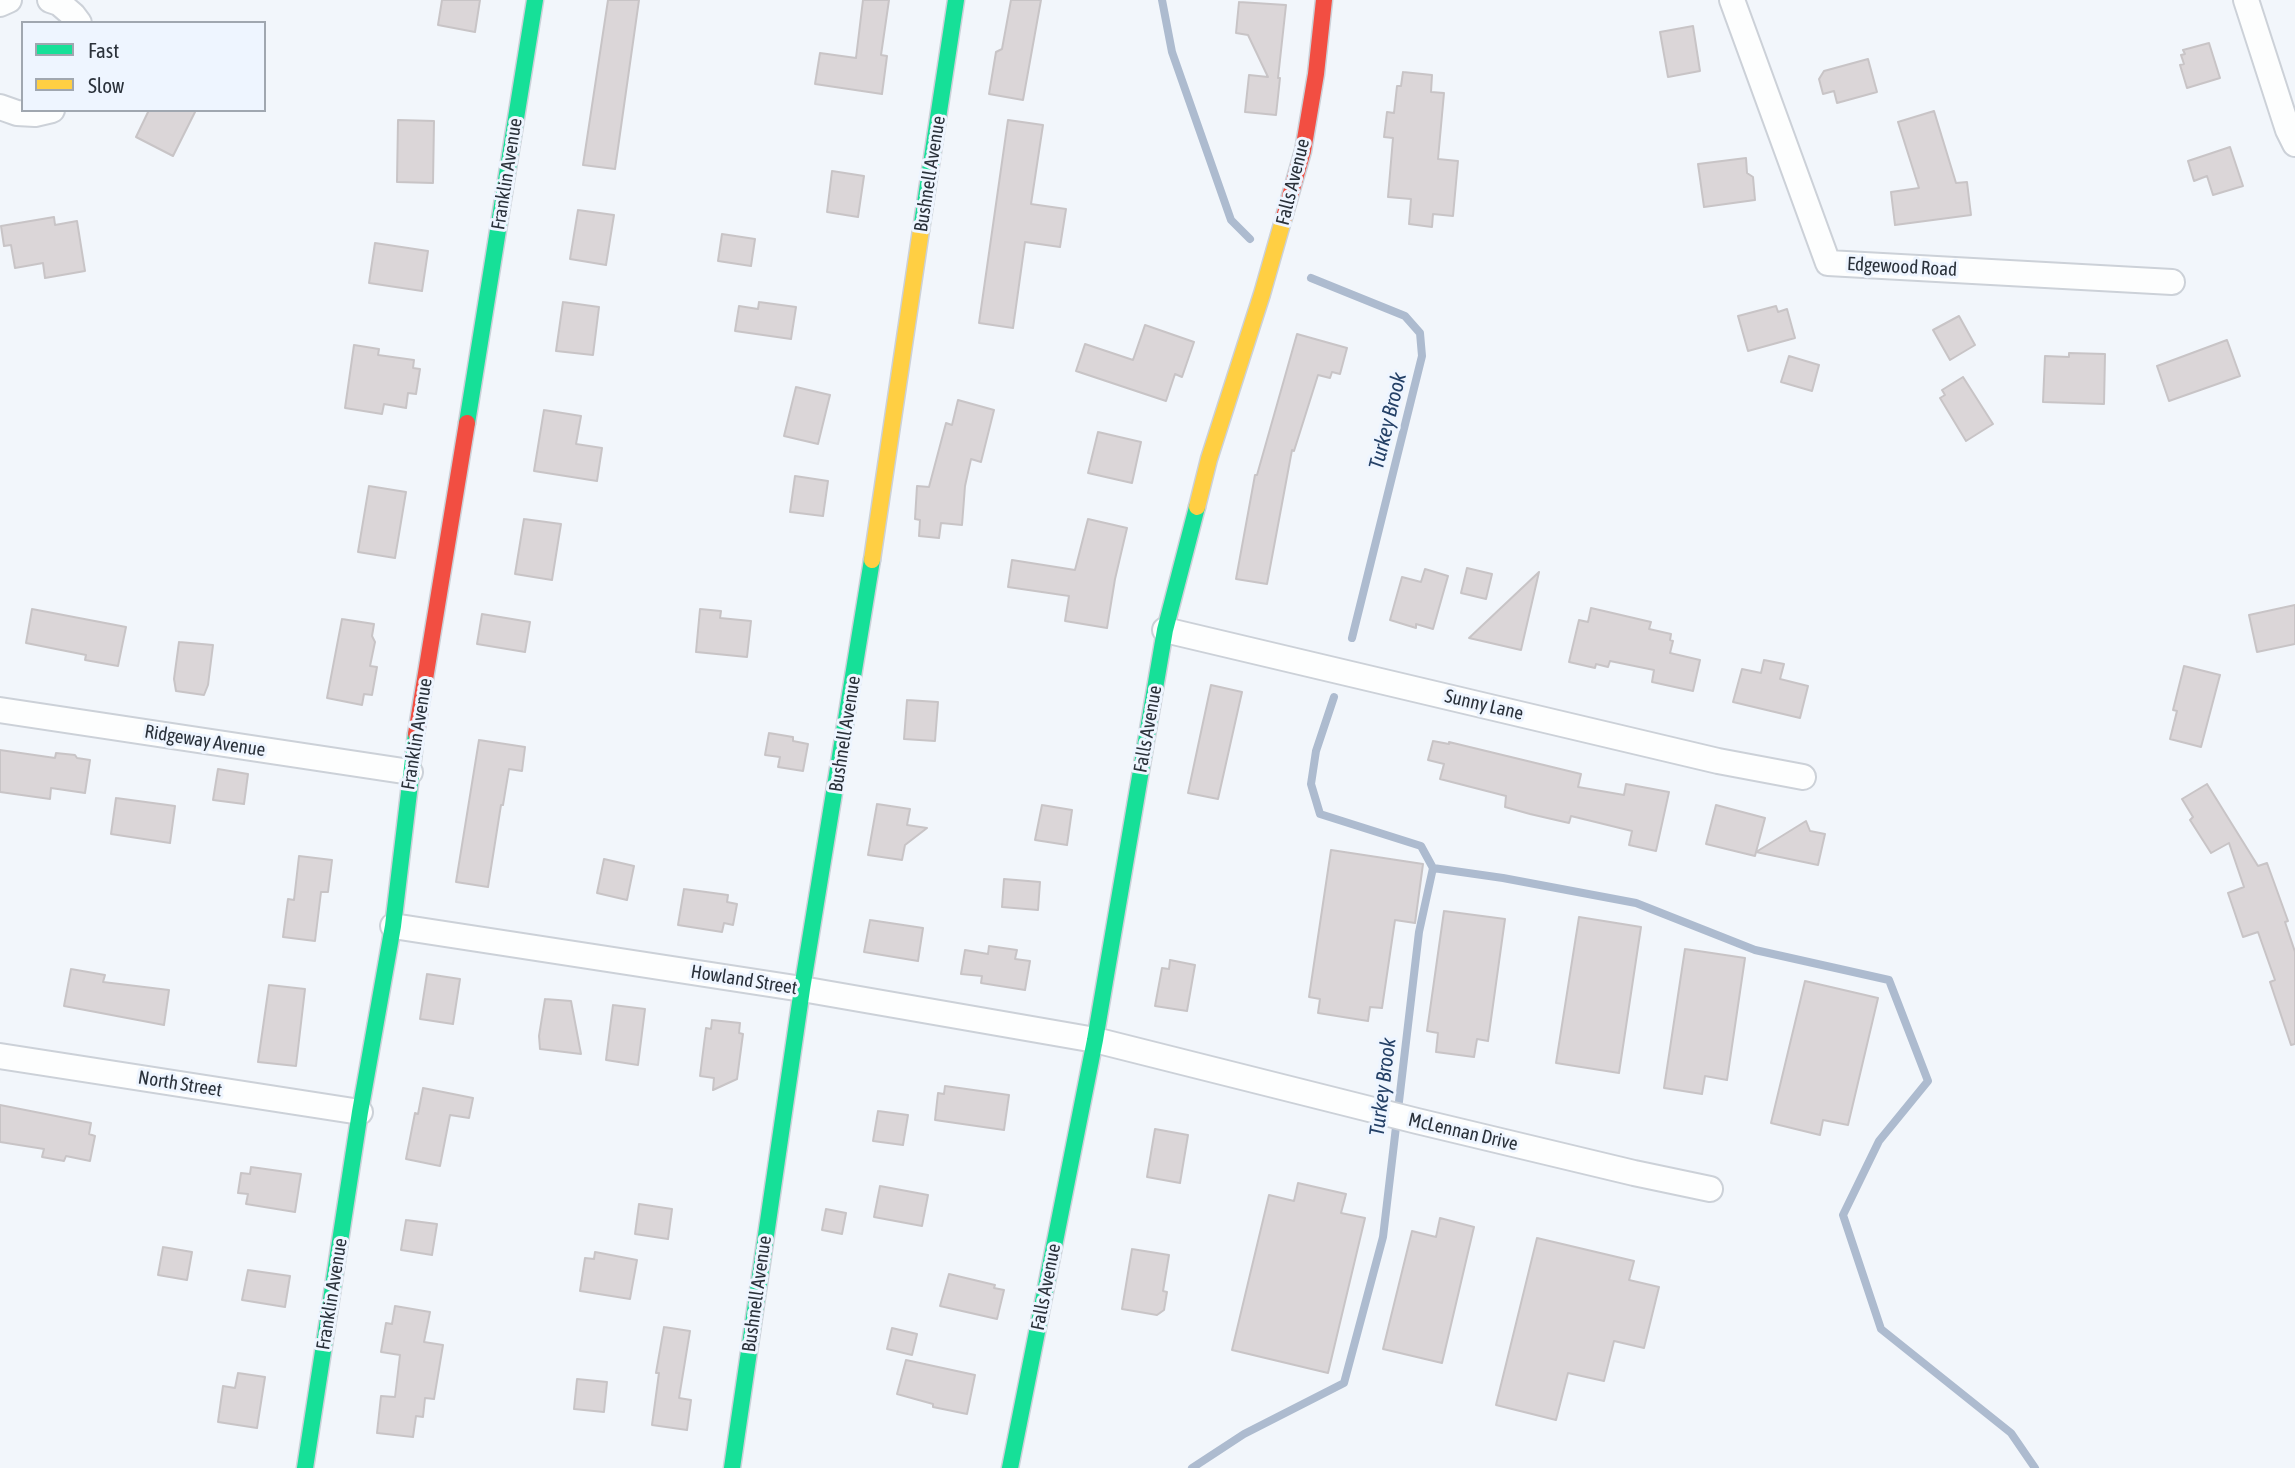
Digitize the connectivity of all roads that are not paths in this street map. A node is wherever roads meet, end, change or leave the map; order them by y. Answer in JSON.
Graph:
{"nodes":[{"id":1,"x":9,"y":0,"type":"edge"},
{"id":2,"x":50,"y":0,"type":"edge"},
{"id":3,"x":535,"y":0,"type":"edge"},
{"id":4,"x":957,"y":0,"type":"edge"},
{"id":5,"x":1324,"y":0,"type":"edge"},
{"id":6,"x":1732,"y":0,"type":"edge"},
{"id":7,"x":2246,"y":0,"type":"edge"},
{"id":8,"x":0,"y":4,"type":"edge"},
{"id":9,"x":78,"y":21,"type":"edge"},
{"id":10,"x":0,"y":107,"type":"edge"},
{"id":11,"x":44,"y":112,"type":"edge"},
{"id":12,"x":2295,"y":144,"type":"edge"},
{"id":13,"x":2172,"y":282,"type":"dead end"},
{"id":14,"x":1165,"y":629,"type":"junction"},
{"id":15,"x":0,"y":710,"type":"edge"},
{"id":16,"x":410,"y":772,"type":"junction"},
{"id":17,"x":1804,"y":777,"type":"dead end"},
{"id":18,"x":393,"y":926,"type":"junction"},
{"id":19,"x":802,"y":989,"type":"junction"},
{"id":20,"x":1095,"y":1040,"type":"junction"},
{"id":21,"x":0,"y":1056,"type":"edge"},
{"id":22,"x":360,"y":1112,"type":"junction"},
{"id":23,"x":1710,"y":1189,"type":"dead end"},
{"id":24,"x":306,"y":1468,"type":"edge"},
{"id":25,"x":732,"y":1468,"type":"edge"},
{"id":26,"x":1010,"y":1468,"type":"edge"}],
"edges":[{"from":1,"to":8,"type":"street"},
{"from":2,"to":9,"type":"street"},
{"from":3,"to":16,"type":"street","name":"Franklin Avenue"},
{"from":4,"to":19,"type":"street","name":"Bushnell Avenue"},
{"from":5,"to":14,"type":"street","name":"Falls Avenue"},
{"from":6,"to":13,"type":"street","name":"Edgewood Road"},
{"from":7,"to":12,"type":"street"},
{"from":10,"to":11,"type":"street"},
{"from":14,"to":17,"type":"street","name":"Sunny Lane"},
{"from":14,"to":20,"type":"street","name":"Falls Avenue"},
{"from":15,"to":16,"type":"street","name":"Ridgeway Avenue"},
{"from":16,"to":18,"type":"street","name":"Franklin Avenue"},
{"from":18,"to":19,"type":"street","name":"Howland Street"},
{"from":18,"to":22,"type":"street","name":"Franklin Avenue"},
{"from":19,"to":20,"type":"street","name":"Howland Street"},
{"from":19,"to":25,"type":"street","name":"Bushnell Avenue"},
{"from":20,"to":23,"type":"street","name":"McLennan Drive"},
{"from":20,"to":26,"type":"street","name":"Falls Avenue"},
{"from":21,"to":22,"type":"street","name":"North Street"},
{"from":22,"to":24,"type":"street","name":"Franklin Avenue"}]}
